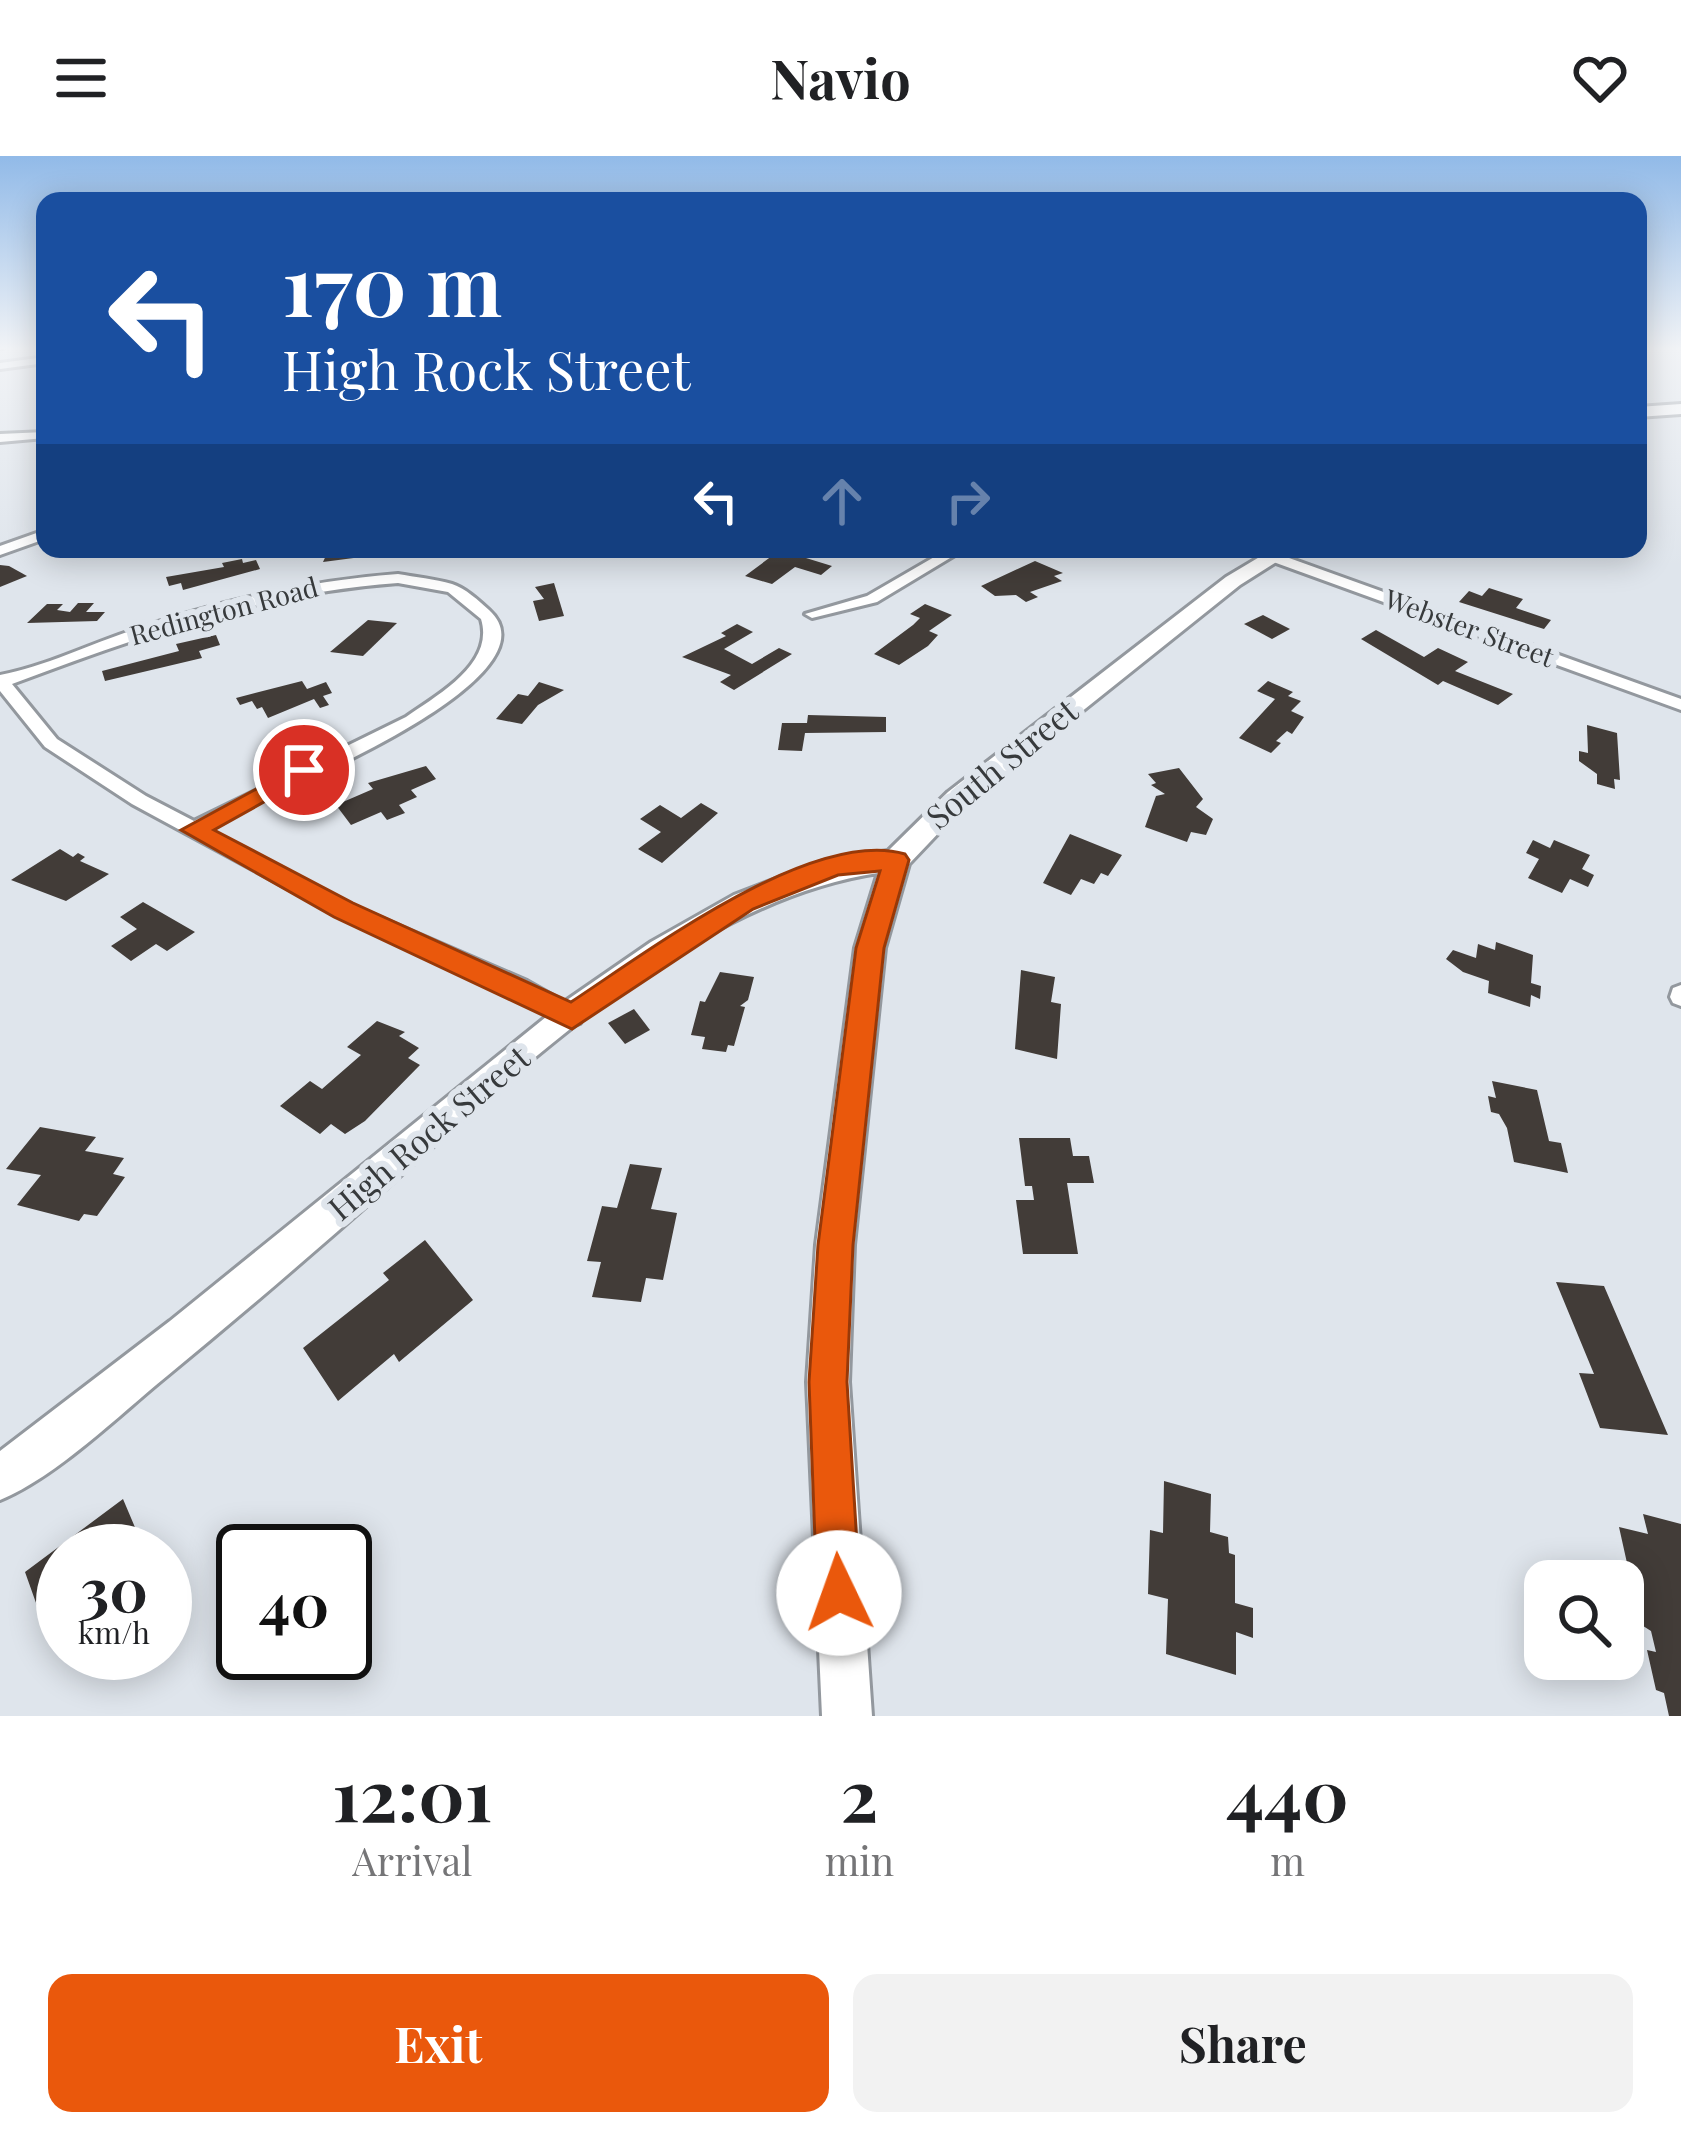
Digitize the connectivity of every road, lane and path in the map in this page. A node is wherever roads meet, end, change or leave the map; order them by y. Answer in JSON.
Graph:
{"nodes":[{"id":1,"x":36,"y":436,"type":"edge"},
{"id":2,"x":0,"y":438,"type":"edge"},
{"id":3,"x":36,"y":538,"type":"edge"},
{"id":4,"x":0,"y":550,"type":"edge"},
{"id":5,"x":942,"y":558,"type":"edge"},
{"id":6,"x":1265,"y":558,"type":"edge"},
{"id":7,"x":1289,"y":558,"type":"edge"},
{"id":8,"x":812,"y":614,"type":"dead end"},
{"id":9,"x":1,"y":681,"type":"edge"},
{"id":10,"x":1681,"y":705,"type":"edge"},
{"id":11,"x":194,"y":830,"type":"junction"},
{"id":12,"x":896,"y":860,"type":"junction"},
{"id":13,"x":572,"y":1017,"type":"junction"},
{"id":14,"x":0,"y":1478,"type":"edge"},
{"id":15,"x":847,"y":1716,"type":"edge"}],
"edges":[{"from":1,"to":2,"type":"street"},
{"from":3,"to":4,"type":"street"},
{"from":5,"to":8,"type":"street"},
{"from":6,"to":12,"type":"street","name":"South Street"},
{"from":7,"to":10,"type":"street","name":"Webster Street"},
{"from":9,"to":11,"type":"street"},
{"from":9,"to":11,"type":"street","name":"Redington Road"},
{"from":11,"to":13,"type":"street"},
{"from":12,"to":13,"type":"street","name":"High Rock Street"},
{"from":12,"to":15,"type":"street","name":"South Street"},
{"from":13,"to":14,"type":"street","name":"High Rock Street"}]}
